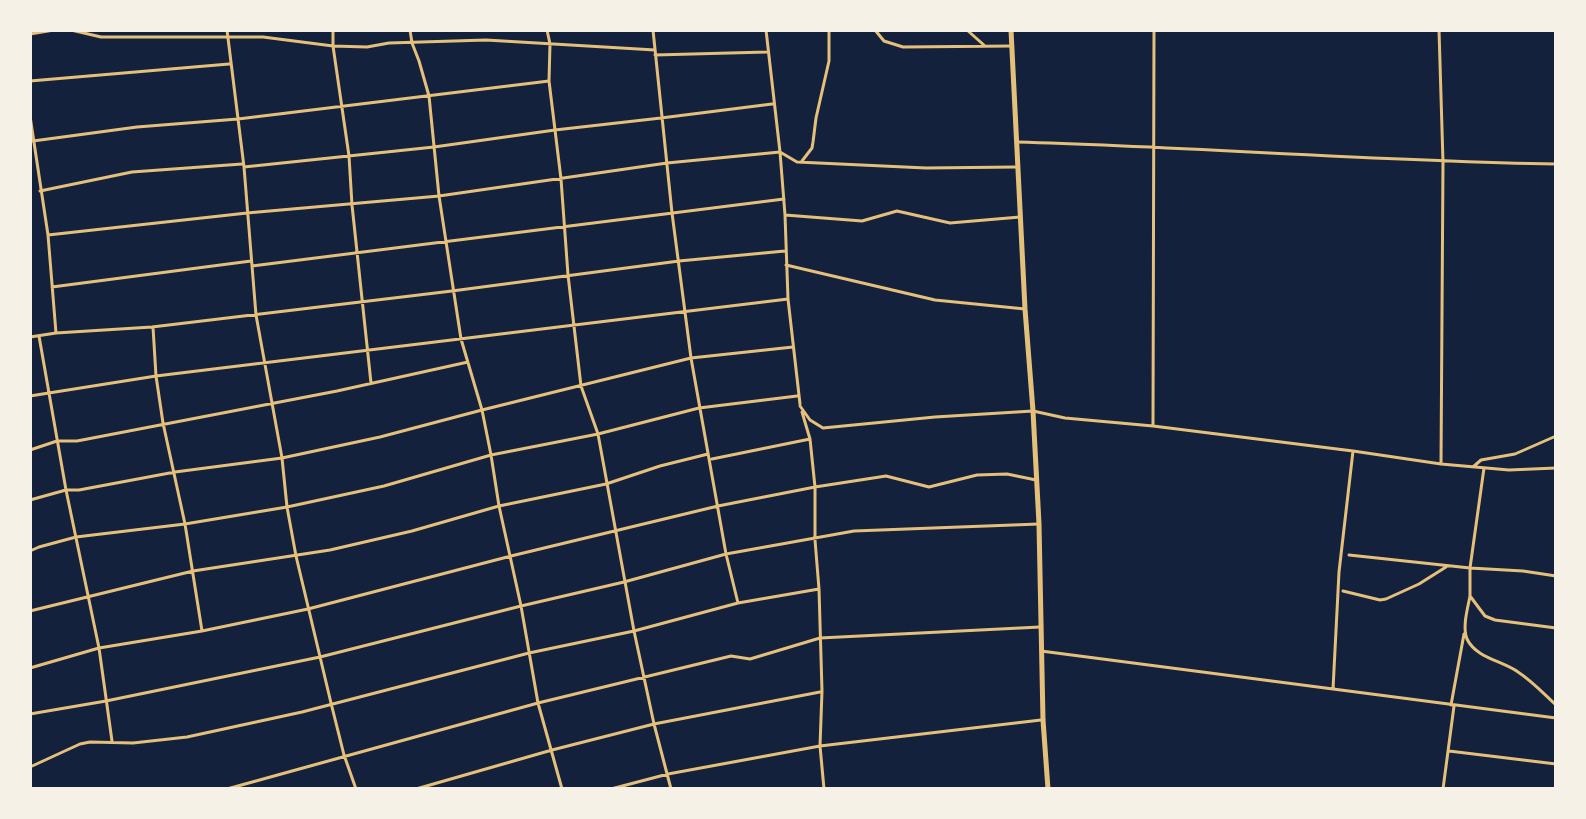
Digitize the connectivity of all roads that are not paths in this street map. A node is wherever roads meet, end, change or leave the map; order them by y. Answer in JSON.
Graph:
{"nodes":[{"id":1,"x":54,"y":30,"type":"edge"},
{"id":2,"x":62,"y":30,"type":"edge"},
{"id":3,"x":227,"y":30,"type":"edge"},
{"id":4,"x":333,"y":30,"type":"edge"},
{"id":5,"x":410,"y":30,"type":"edge"},
{"id":6,"x":547,"y":30,"type":"edge"},
{"id":7,"x":653,"y":30,"type":"edge"},
{"id":8,"x":766,"y":30,"type":"edge"},
{"id":9,"x":829,"y":30,"type":"edge"},
{"id":10,"x":875,"y":30,"type":"edge"},
{"id":11,"x":967,"y":30,"type":"edge"},
{"id":12,"x":1011,"y":30,"type":"edge"},
{"id":13,"x":1154,"y":30,"type":"edge"},
{"id":14,"x":1439,"y":30,"type":"edge"},
{"id":15,"x":30,"y":34,"type":"edge"},
{"id":16,"x":227,"y":37,"type":"junction"},
{"id":17,"x":412,"y":43,"type":"junction"},
{"id":18,"x":550,"y":44,"type":"junction"},
{"id":19,"x":333,"y":46,"type":"junction"},
{"id":20,"x":985,"y":46,"type":"junction"},
{"id":21,"x":1012,"y":46,"type":"junction"},
{"id":22,"x":655,"y":52,"type":"junction"},
{"id":23,"x":768,"y":52,"type":"junction"},
{"id":24,"x":231,"y":64,"type":"junction"},
{"id":25,"x":30,"y":81,"type":"edge"},
{"id":26,"x":549,"y":81,"type":"junction"},
{"id":27,"x":429,"y":96,"type":"junction"},
{"id":28,"x":773,"y":103,"type":"junction"},
{"id":29,"x":341,"y":107,"type":"junction"},
{"id":30,"x":30,"y":116,"type":"edge"},
{"id":31,"x":661,"y":118,"type":"junction"},
{"id":32,"x":238,"y":119,"type":"junction"},
{"id":33,"x":555,"y":130,"type":"junction"},
{"id":34,"x":33,"y":141,"type":"junction"},
{"id":35,"x":1017,"y":142,"type":"junction"},
{"id":36,"x":1154,"y":146,"type":"junction"},
{"id":37,"x":434,"y":147,"type":"junction"},
{"id":38,"x":780,"y":152,"type":"junction"},
{"id":39,"x":349,"y":156,"type":"junction"},
{"id":40,"x":801,"y":162,"type":"junction"},
{"id":41,"x":1443,"y":162,"type":"junction"},
{"id":42,"x":667,"y":163,"type":"junction"},
{"id":43,"x":1556,"y":164,"type":"edge"},
{"id":44,"x":244,"y":166,"type":"junction"},
{"id":45,"x":1018,"y":167,"type":"junction"},
{"id":46,"x":561,"y":179,"type":"junction"},
{"id":47,"x":40,"y":191,"type":"junction"},
{"id":48,"x":439,"y":196,"type":"junction"},
{"id":49,"x":784,"y":199,"type":"junction"},
{"id":50,"x":352,"y":205,"type":"junction"},
{"id":51,"x":247,"y":213,"type":"junction"},
{"id":52,"x":672,"y":213,"type":"junction"},
{"id":53,"x":785,"y":215,"type":"junction"},
{"id":54,"x":1020,"y":217,"type":"junction"},
{"id":55,"x":564,"y":227,"type":"junction"},
{"id":56,"x":48,"y":235,"type":"junction"},
{"id":57,"x":445,"y":241,"type":"junction"},
{"id":58,"x":785,"y":251,"type":"junction"},
{"id":59,"x":358,"y":253,"type":"junction"},
{"id":60,"x":679,"y":261,"type":"junction"},
{"id":61,"x":252,"y":264,"type":"junction"},
{"id":62,"x":786,"y":265,"type":"junction"},
{"id":63,"x":568,"y":275,"type":"junction"},
{"id":64,"x":52,"y":287,"type":"junction"},
{"id":65,"x":452,"y":291,"type":"junction"},
{"id":66,"x":788,"y":299,"type":"junction"},
{"id":67,"x":361,"y":301,"type":"junction"},
{"id":68,"x":1025,"y":309,"type":"junction"},
{"id":69,"x":685,"y":311,"type":"junction"},
{"id":70,"x":256,"y":315,"type":"junction"},
{"id":71,"x":574,"y":324,"type":"junction"},
{"id":72,"x":152,"y":327,"type":"junction"},
{"id":73,"x":56,"y":333,"type":"junction"},
{"id":74,"x":39,"y":336,"type":"junction"},
{"id":75,"x":30,"y":337,"type":"edge"},
{"id":76,"x":461,"y":339,"type":"junction"},
{"id":77,"x":793,"y":347,"type":"junction"},
{"id":78,"x":368,"y":349,"type":"junction"},
{"id":79,"x":691,"y":358,"type":"junction"},
{"id":80,"x":468,"y":362,"type":"junction"},
{"id":81,"x":265,"y":364,"type":"junction"},
{"id":82,"x":156,"y":376,"type":"junction"},
{"id":83,"x":371,"y":383,"type":"junction"},
{"id":84,"x":581,"y":386,"type":"junction"},
{"id":85,"x":50,"y":392,"type":"junction"},
{"id":86,"x":30,"y":396,"type":"edge"},
{"id":87,"x":797,"y":396,"type":"junction"},
{"id":88,"x":271,"y":403,"type":"junction"},
{"id":89,"x":800,"y":406,"type":"junction"},
{"id":90,"x":699,"y":408,"type":"junction"},
{"id":91,"x":482,"y":410,"type":"junction"},
{"id":92,"x":1033,"y":411,"type":"junction"},
{"id":93,"x":163,"y":423,"type":"junction"},
{"id":94,"x":1153,"y":426,"type":"junction"},
{"id":95,"x":598,"y":434,"type":"junction"},
{"id":96,"x":1556,"y":436,"type":"edge"},
{"id":97,"x":810,"y":439,"type":"junction"},
{"id":98,"x":57,"y":441,"type":"junction"},
{"id":99,"x":30,"y":450,"type":"edge"},
{"id":100,"x":1353,"y":451,"type":"junction"},
{"id":101,"x":491,"y":455,"type":"junction"},
{"id":102,"x":709,"y":457,"type":"junction"},
{"id":103,"x":282,"y":458,"type":"junction"},
{"id":104,"x":1441,"y":464,"type":"junction"},
{"id":105,"x":1473,"y":467,"type":"junction"},
{"id":106,"x":1484,"y":468,"type":"junction"},
{"id":107,"x":1556,"y":468,"type":"edge"},
{"id":108,"x":175,"y":472,"type":"junction"},
{"id":109,"x":1036,"y":480,"type":"junction"},
{"id":110,"x":606,"y":484,"type":"junction"},
{"id":111,"x":815,"y":487,"type":"junction"},
{"id":112,"x":66,"y":490,"type":"junction"},
{"id":113,"x":30,"y":500,"type":"edge"},
{"id":114,"x":499,"y":506,"type":"junction"},
{"id":115,"x":718,"y":506,"type":"junction"},
{"id":116,"x":287,"y":507,"type":"junction"},
{"id":117,"x":185,"y":524,"type":"junction"},
{"id":118,"x":1039,"y":524,"type":"junction"},
{"id":119,"x":617,"y":532,"type":"junction"},
{"id":120,"x":76,"y":537,"type":"junction"},
{"id":121,"x":815,"y":540,"type":"junction"},
{"id":122,"x":30,"y":551,"type":"edge"},
{"id":123,"x":726,"y":554,"type":"junction"},
{"id":124,"x":1349,"y":555,"type":"dead end"},
{"id":125,"x":296,"y":556,"type":"junction"},
{"id":126,"x":511,"y":556,"type":"junction"},
{"id":127,"x":1448,"y":566,"type":"junction"},
{"id":128,"x":1470,"y":568,"type":"junction"},
{"id":129,"x":193,"y":571,"type":"junction"},
{"id":130,"x":1556,"y":576,"type":"edge"},
{"id":131,"x":624,"y":582,"type":"junction"},
{"id":132,"x":819,"y":589,"type":"junction"},
{"id":133,"x":1343,"y":591,"type":"dead end"},
{"id":134,"x":89,"y":596,"type":"junction"},
{"id":135,"x":1470,"y":596,"type":"junction"},
{"id":136,"x":738,"y":603,"type":"junction"},
{"id":137,"x":521,"y":606,"type":"junction"},
{"id":138,"x":308,"y":609,"type":"junction"},
{"id":139,"x":30,"y":611,"type":"edge"},
{"id":140,"x":1040,"y":627,"type":"junction"},
{"id":141,"x":1556,"y":628,"type":"edge"},
{"id":142,"x":1465,"y":630,"type":"junction"},
{"id":143,"x":202,"y":631,"type":"junction"},
{"id":144,"x":634,"y":631,"type":"junction"},
{"id":145,"x":820,"y":638,"type":"junction"},
{"id":146,"x":99,"y":648,"type":"junction"},
{"id":147,"x":1041,"y":651,"type":"junction"},
{"id":148,"x":529,"y":653,"type":"junction"},
{"id":149,"x":320,"y":657,"type":"junction"},
{"id":150,"x":30,"y":668,"type":"edge"},
{"id":151,"x":645,"y":678,"type":"junction"},
{"id":152,"x":1333,"y":689,"type":"junction"},
{"id":153,"x":822,"y":691,"type":"junction"},
{"id":154,"x":106,"y":701,"type":"junction"},
{"id":155,"x":331,"y":703,"type":"junction"},
{"id":156,"x":538,"y":703,"type":"junction"},
{"id":157,"x":1453,"y":705,"type":"junction"},
{"id":158,"x":1556,"y":705,"type":"edge"},
{"id":159,"x":30,"y":714,"type":"edge"},
{"id":160,"x":1556,"y":718,"type":"edge"},
{"id":161,"x":1043,"y":720,"type":"junction"},
{"id":162,"x":654,"y":724,"type":"junction"},
{"id":163,"x":112,"y":742,"type":"junction"},
{"id":164,"x":820,"y":746,"type":"junction"},
{"id":165,"x":552,"y":750,"type":"junction"},
{"id":166,"x":1449,"y":751,"type":"junction"},
{"id":167,"x":344,"y":755,"type":"junction"},
{"id":168,"x":1556,"y":764,"type":"edge"},
{"id":169,"x":30,"y":767,"type":"edge"},
{"id":170,"x":668,"y":774,"type":"junction"},
{"id":171,"x":227,"y":789,"type":"edge"},
{"id":172,"x":356,"y":789,"type":"edge"},
{"id":173,"x":416,"y":789,"type":"edge"},
{"id":174,"x":562,"y":789,"type":"edge"},
{"id":175,"x":611,"y":789,"type":"edge"},
{"id":176,"x":671,"y":789,"type":"edge"},
{"id":177,"x":824,"y":789,"type":"edge"},
{"id":178,"x":1048,"y":789,"type":"edge"},
{"id":179,"x":1443,"y":789,"type":"edge"}],
"edges":[{"from":1,"to":15,"type":"street"},
{"from":2,"to":16,"type":"street"},
{"from":3,"to":16,"type":"street"},
{"from":4,"to":19,"type":"street"},
{"from":5,"to":17,"type":"street"},
{"from":6,"to":18,"type":"street"},
{"from":7,"to":22,"type":"street"},
{"from":8,"to":23,"type":"street"},
{"from":9,"to":40,"type":"street"},
{"from":10,"to":20,"type":"street"},
{"from":11,"to":20,"type":"street"},
{"from":12,"to":21,"type":"main road"},
{"from":13,"to":36,"type":"street"},
{"from":14,"to":41,"type":"street"},
{"from":16,"to":19,"type":"street"},
{"from":16,"to":24,"type":"street"},
{"from":17,"to":18,"type":"street"},
{"from":17,"to":19,"type":"street"},
{"from":17,"to":27,"type":"street"},
{"from":18,"to":22,"type":"street"},
{"from":18,"to":26,"type":"street"},
{"from":19,"to":29,"type":"street"},
{"from":20,"to":21,"type":"street"},
{"from":21,"to":35,"type":"main road"},
{"from":22,"to":23,"type":"street"},
{"from":22,"to":31,"type":"street"},
{"from":23,"to":28,"type":"street"},
{"from":24,"to":25,"type":"street"},
{"from":24,"to":32,"type":"street"},
{"from":26,"to":27,"type":"street"},
{"from":26,"to":33,"type":"street"},
{"from":27,"to":29,"type":"street"},
{"from":27,"to":37,"type":"street"},
{"from":28,"to":31,"type":"street"},
{"from":28,"to":38,"type":"street"},
{"from":29,"to":32,"type":"street"},
{"from":29,"to":39,"type":"street"},
{"from":30,"to":34,"type":"street"},
{"from":31,"to":33,"type":"street"},
{"from":31,"to":42,"type":"street"},
{"from":32,"to":34,"type":"street"},
{"from":32,"to":44,"type":"street"},
{"from":33,"to":37,"type":"street"},
{"from":33,"to":46,"type":"street"},
{"from":34,"to":47,"type":"street"},
{"from":35,"to":36,"type":"street"},
{"from":35,"to":45,"type":"main road"},
{"from":36,"to":41,"type":"street"},
{"from":36,"to":94,"type":"street"},
{"from":37,"to":39,"type":"street"},
{"from":37,"to":48,"type":"street"},
{"from":38,"to":40,"type":"street"},
{"from":38,"to":42,"type":"street"},
{"from":38,"to":49,"type":"street"},
{"from":39,"to":44,"type":"street"},
{"from":39,"to":50,"type":"street"},
{"from":40,"to":45,"type":"street"},
{"from":41,"to":43,"type":"street"},
{"from":41,"to":104,"type":"street"},
{"from":42,"to":46,"type":"street"},
{"from":42,"to":52,"type":"street"},
{"from":44,"to":47,"type":"street"},
{"from":44,"to":51,"type":"street"},
{"from":45,"to":54,"type":"main road"},
{"from":46,"to":48,"type":"street"},
{"from":46,"to":55,"type":"street"},
{"from":47,"to":56,"type":"street"},
{"from":48,"to":50,"type":"street"},
{"from":48,"to":57,"type":"street"},
{"from":49,"to":52,"type":"street"},
{"from":49,"to":53,"type":"street"},
{"from":50,"to":51,"type":"street"},
{"from":50,"to":59,"type":"street"},
{"from":51,"to":56,"type":"street"},
{"from":51,"to":61,"type":"street"},
{"from":52,"to":55,"type":"street"},
{"from":52,"to":60,"type":"street"},
{"from":53,"to":54,"type":"street"},
{"from":53,"to":58,"type":"street"},
{"from":54,"to":68,"type":"main road"},
{"from":55,"to":57,"type":"street"},
{"from":55,"to":63,"type":"street"},
{"from":56,"to":64,"type":"street"},
{"from":57,"to":59,"type":"street"},
{"from":57,"to":65,"type":"street"},
{"from":58,"to":60,"type":"street"},
{"from":58,"to":62,"type":"street"},
{"from":59,"to":61,"type":"street"},
{"from":59,"to":67,"type":"street"},
{"from":60,"to":63,"type":"street"},
{"from":60,"to":69,"type":"street"},
{"from":61,"to":64,"type":"street"},
{"from":61,"to":70,"type":"street"},
{"from":62,"to":66,"type":"street"},
{"from":62,"to":68,"type":"street"},
{"from":63,"to":65,"type":"street"},
{"from":63,"to":71,"type":"street"},
{"from":64,"to":73,"type":"street"},
{"from":65,"to":67,"type":"street"},
{"from":65,"to":76,"type":"street"},
{"from":66,"to":69,"type":"street"},
{"from":66,"to":77,"type":"street"},
{"from":67,"to":70,"type":"street"},
{"from":67,"to":78,"type":"street"},
{"from":68,"to":92,"type":"main road"},
{"from":69,"to":71,"type":"street"},
{"from":69,"to":79,"type":"street"},
{"from":70,"to":72,"type":"street"},
{"from":70,"to":81,"type":"street"},
{"from":71,"to":76,"type":"street"},
{"from":71,"to":84,"type":"street"},
{"from":72,"to":73,"type":"street"},
{"from":72,"to":82,"type":"street"},
{"from":73,"to":74,"type":"street"},
{"from":74,"to":75,"type":"street"},
{"from":74,"to":85,"type":"street"},
{"from":76,"to":78,"type":"street"},
{"from":76,"to":80,"type":"street"},
{"from":77,"to":79,"type":"street"},
{"from":77,"to":87,"type":"street"},
{"from":78,"to":81,"type":"street"},
{"from":78,"to":83,"type":"street"},
{"from":79,"to":84,"type":"street"},
{"from":79,"to":90,"type":"street"},
{"from":80,"to":83,"type":"street"},
{"from":80,"to":91,"type":"street"},
{"from":81,"to":82,"type":"street"},
{"from":81,"to":88,"type":"street"},
{"from":82,"to":85,"type":"street"},
{"from":82,"to":93,"type":"street"},
{"from":83,"to":88,"type":"street"},
{"from":84,"to":91,"type":"street"},
{"from":84,"to":95,"type":"street"},
{"from":85,"to":86,"type":"street"},
{"from":85,"to":98,"type":"street"},
{"from":87,"to":89,"type":"street"},
{"from":87,"to":90,"type":"street"},
{"from":88,"to":93,"type":"street"},
{"from":88,"to":103,"type":"street"},
{"from":89,"to":92,"type":"street"},
{"from":89,"to":97,"type":"street"},
{"from":90,"to":95,"type":"street"},
{"from":90,"to":102,"type":"street"},
{"from":91,"to":101,"type":"street"},
{"from":91,"to":103,"type":"street"},
{"from":92,"to":94,"type":"street"},
{"from":92,"to":109,"type":"main road"},
{"from":93,"to":98,"type":"street"},
{"from":93,"to":108,"type":"street"},
{"from":94,"to":100,"type":"street"},
{"from":95,"to":101,"type":"street"},
{"from":95,"to":110,"type":"street"},
{"from":96,"to":105,"type":"street"},
{"from":97,"to":102,"type":"street"},
{"from":97,"to":111,"type":"street"},
{"from":98,"to":99,"type":"street"},
{"from":98,"to":112,"type":"street"},
{"from":100,"to":104,"type":"street"},
{"from":100,"to":152,"type":"street"},
{"from":101,"to":114,"type":"street"},
{"from":101,"to":116,"type":"street"},
{"from":102,"to":110,"type":"street"},
{"from":102,"to":115,"type":"street"},
{"from":103,"to":108,"type":"street"},
{"from":103,"to":116,"type":"street"},
{"from":104,"to":105,"type":"street"},
{"from":105,"to":106,"type":"street"},
{"from":106,"to":107,"type":"street"},
{"from":106,"to":128,"type":"street"},
{"from":108,"to":112,"type":"street"},
{"from":108,"to":117,"type":"street"},
{"from":109,"to":111,"type":"street"},
{"from":109,"to":118,"type":"main road"},
{"from":110,"to":114,"type":"street"},
{"from":110,"to":119,"type":"street"},
{"from":111,"to":115,"type":"street"},
{"from":111,"to":121,"type":"street"},
{"from":112,"to":113,"type":"street"},
{"from":112,"to":120,"type":"street"},
{"from":114,"to":125,"type":"street"},
{"from":114,"to":126,"type":"street"},
{"from":115,"to":119,"type":"street"},
{"from":115,"to":123,"type":"street"},
{"from":116,"to":117,"type":"street"},
{"from":116,"to":125,"type":"street"},
{"from":117,"to":120,"type":"street"},
{"from":117,"to":129,"type":"street"},
{"from":118,"to":121,"type":"street"},
{"from":118,"to":140,"type":"main road"},
{"from":119,"to":126,"type":"street"},
{"from":119,"to":131,"type":"street"},
{"from":120,"to":122,"type":"street"},
{"from":120,"to":134,"type":"street"},
{"from":121,"to":123,"type":"street"},
{"from":121,"to":132,"type":"street"},
{"from":123,"to":131,"type":"street"},
{"from":123,"to":136,"type":"street"},
{"from":124,"to":127,"type":"street"},
{"from":125,"to":129,"type":"street"},
{"from":125,"to":138,"type":"street"},
{"from":126,"to":137,"type":"street"},
{"from":126,"to":138,"type":"street"},
{"from":127,"to":128,"type":"street"},
{"from":127,"to":133,"type":"street"},
{"from":128,"to":130,"type":"street"},
{"from":128,"to":135,"type":"street"},
{"from":129,"to":134,"type":"street"},
{"from":129,"to":143,"type":"street"},
{"from":131,"to":137,"type":"street"},
{"from":131,"to":144,"type":"street"},
{"from":132,"to":136,"type":"street"},
{"from":132,"to":145,"type":"street"},
{"from":134,"to":139,"type":"street"},
{"from":134,"to":146,"type":"street"},
{"from":135,"to":141,"type":"street"},
{"from":135,"to":142,"type":"street"},
{"from":136,"to":144,"type":"street"},
{"from":137,"to":148,"type":"street"},
{"from":137,"to":149,"type":"street"},
{"from":138,"to":143,"type":"street"},
{"from":138,"to":149,"type":"street"},
{"from":140,"to":145,"type":"street"},
{"from":140,"to":147,"type":"main road"},
{"from":142,"to":157,"type":"street"},
{"from":142,"to":158,"type":"street"},
{"from":143,"to":146,"type":"street"},
{"from":144,"to":148,"type":"street"},
{"from":144,"to":151,"type":"street"},
{"from":145,"to":151,"type":"street"},
{"from":145,"to":153,"type":"street"},
{"from":146,"to":150,"type":"street"},
{"from":146,"to":154,"type":"street"},
{"from":147,"to":152,"type":"street"},
{"from":147,"to":161,"type":"main road"},
{"from":148,"to":155,"type":"street"},
{"from":148,"to":156,"type":"street"},
{"from":149,"to":154,"type":"street"},
{"from":149,"to":155,"type":"street"},
{"from":151,"to":156,"type":"street"},
{"from":151,"to":162,"type":"street"},
{"from":152,"to":157,"type":"street"},
{"from":153,"to":162,"type":"street"},
{"from":153,"to":164,"type":"street"},
{"from":154,"to":159,"type":"street"},
{"from":154,"to":163,"type":"street"},
{"from":155,"to":163,"type":"street"},
{"from":155,"to":167,"type":"street"},
{"from":156,"to":165,"type":"street"},
{"from":156,"to":167,"type":"street"},
{"from":157,"to":160,"type":"street"},
{"from":157,"to":166,"type":"street"},
{"from":161,"to":164,"type":"street"},
{"from":161,"to":178,"type":"main road"},
{"from":162,"to":165,"type":"street"},
{"from":162,"to":170,"type":"street"},
{"from":163,"to":169,"type":"street"},
{"from":164,"to":170,"type":"street"},
{"from":164,"to":177,"type":"street"},
{"from":165,"to":173,"type":"street"},
{"from":165,"to":174,"type":"street"},
{"from":166,"to":168,"type":"street"},
{"from":166,"to":179,"type":"street"},
{"from":167,"to":171,"type":"street"},
{"from":167,"to":172,"type":"street"},
{"from":170,"to":175,"type":"street"},
{"from":170,"to":176,"type":"street"}]}
